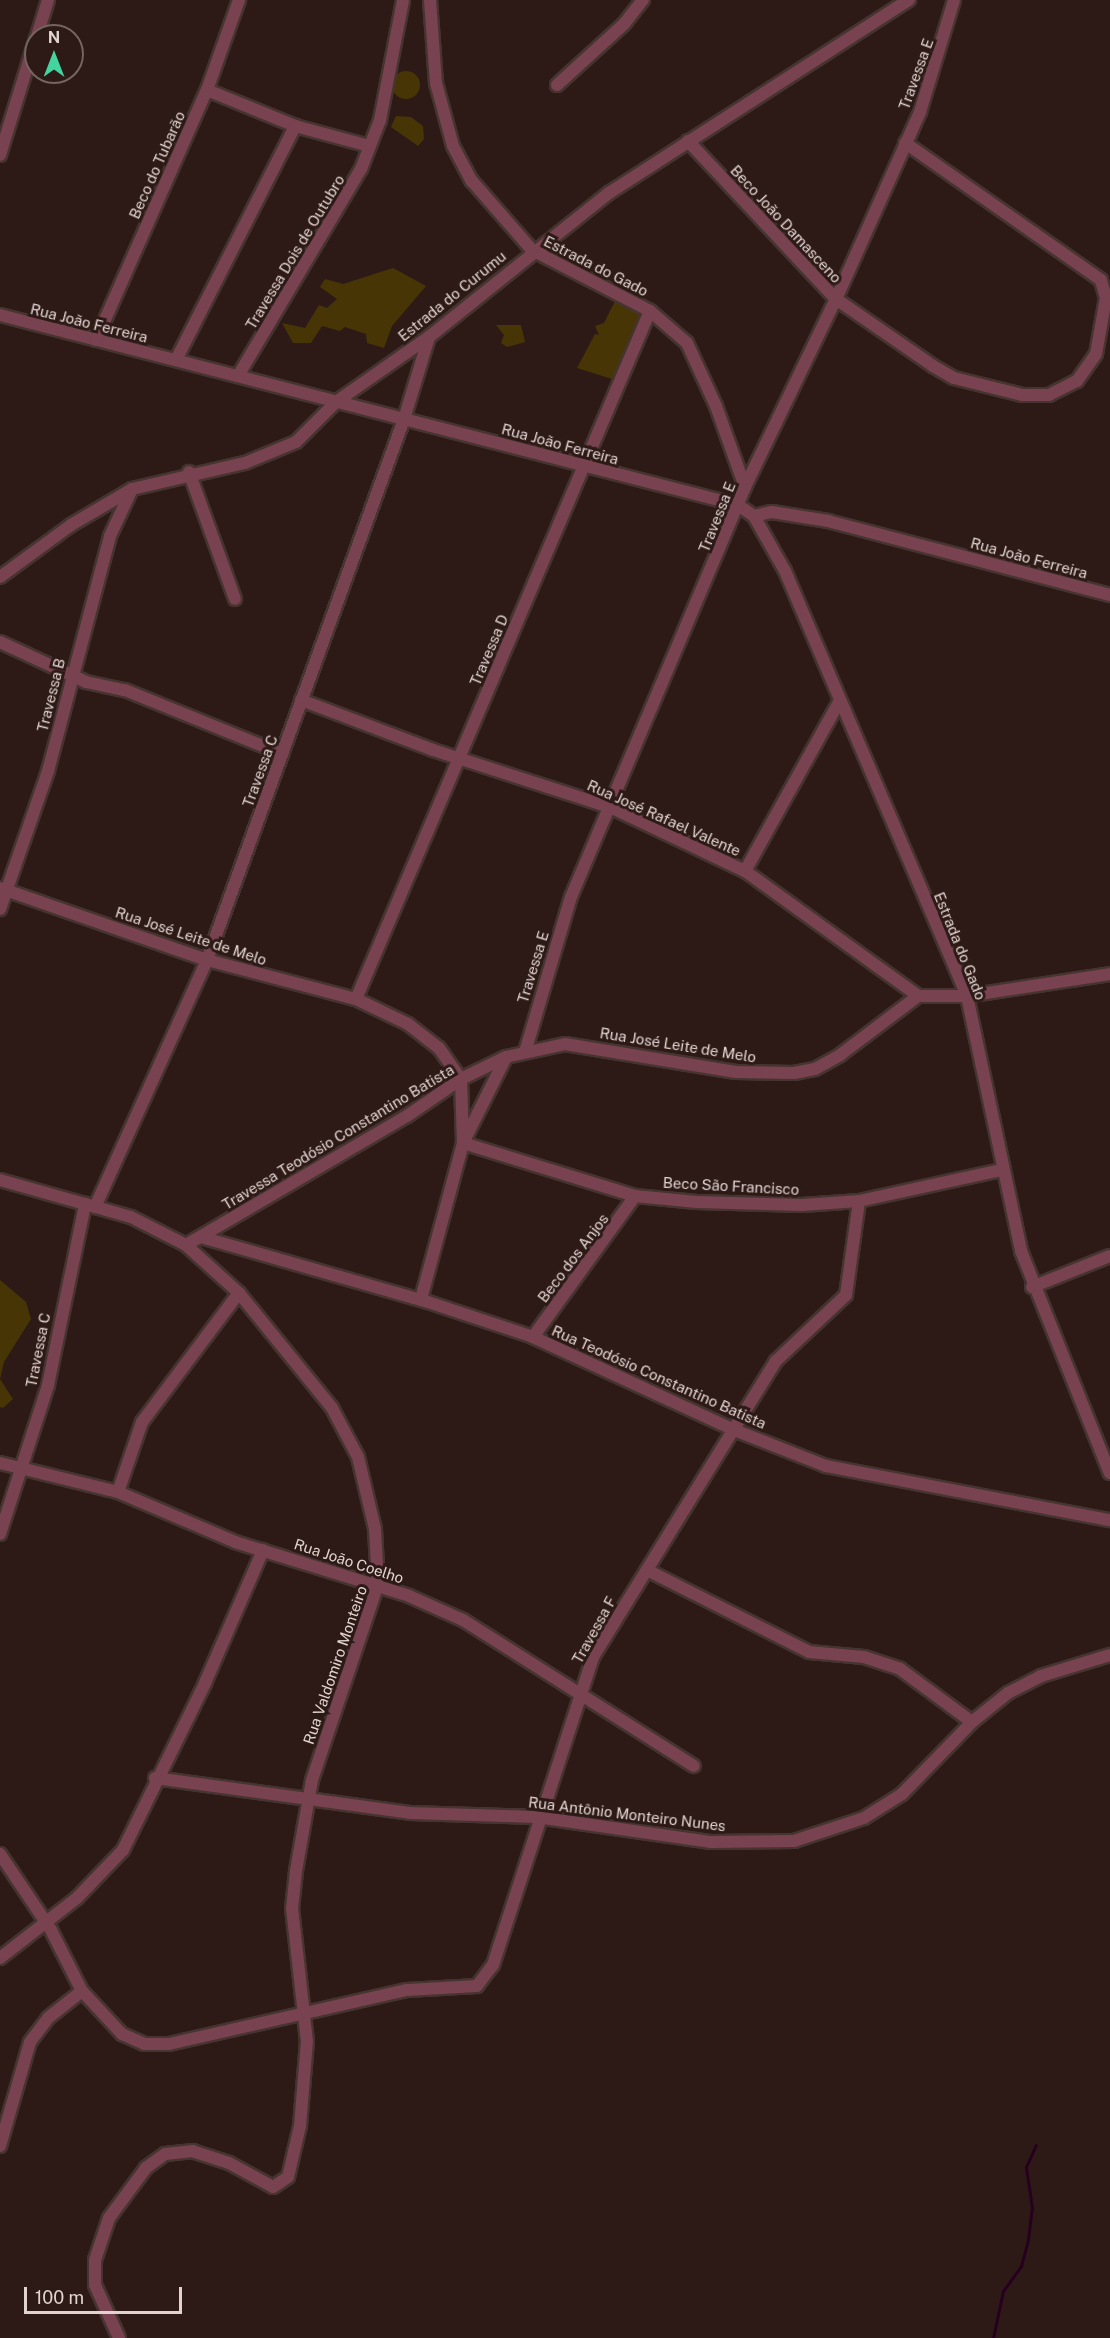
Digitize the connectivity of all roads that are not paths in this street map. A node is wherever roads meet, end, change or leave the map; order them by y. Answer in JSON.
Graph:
{"nodes":[{"id":1,"x":48,"y":0,"type":"edge"},
{"id":2,"x":239,"y":0,"type":"edge"},
{"id":3,"x":403,"y":0,"type":"edge"},
{"id":4,"x":430,"y":0,"type":"edge"},
{"id":5,"x":643,"y":0,"type":"edge"},
{"id":6,"x":909,"y":0,"type":"edge"},
{"id":7,"x":954,"y":0,"type":"edge"},
{"id":8,"x":40,"y":24,"type":"edge"},
{"id":9,"x":24,"y":76,"type":"edge"},
{"id":10,"x":557,"y":85,"type":"dead end"},
{"id":11,"x":207,"y":90,"type":"junction"},
{"id":12,"x":295,"y":126,"type":"junction"},
{"id":13,"x":688,"y":141,"type":"junction"},
{"id":14,"x":904,"y":143,"type":"junction"},
{"id":15,"x":369,"y":146,"type":"junction"},
{"id":16,"x":0,"y":155,"type":"edge"},
{"id":17,"x":532,"y":250,"type":"junction"},
{"id":18,"x":836,"y":299,"type":"junction"},
{"id":19,"x":651,"y":311,"type":"junction"},
{"id":20,"x":0,"y":315,"type":"edge"},
{"id":21,"x":429,"y":337,"type":"junction"},
{"id":22,"x":96,"y":340,"type":"junction"},
{"id":23,"x":176,"y":360,"type":"junction"},
{"id":24,"x":238,"y":376,"type":"junction"},
{"id":25,"x":336,"y":402,"type":"junction"},
{"id":26,"x":404,"y":418,"type":"junction"},
{"id":27,"x":583,"y":466,"type":"junction"},
{"id":28,"x":189,"y":472,"type":"junction"},
{"id":29,"x":745,"y":487,"type":"junction"},
{"id":30,"x":132,"y":489,"type":"junction"},
{"id":31,"x":738,"y":505,"type":"junction"},
{"id":32,"x":754,"y":516,"type":"junction"},
{"id":33,"x":0,"y":577,"type":"edge"},
{"id":34,"x":1110,"y":595,"type":"edge"},
{"id":35,"x":235,"y":599,"type":"dead end"},
{"id":36,"x":0,"y":642,"type":"edge"},
{"id":37,"x":72,"y":676,"type":"junction"},
{"id":38,"x":301,"y":700,"type":"junction"},
{"id":39,"x":839,"y":702,"type":"junction"},
{"id":40,"x":283,"y":754,"type":"junction"},
{"id":41,"x":460,"y":758,"type":"junction"},
{"id":42,"x":610,"y":807,"type":"junction"},
{"id":43,"x":745,"y":871,"type":"junction"},
{"id":44,"x":3,"y":889,"type":"edge"},
{"id":45,"x":0,"y":909,"type":"edge"},
{"id":46,"x":207,"y":960,"type":"junction"},
{"id":47,"x":1110,"y":974,"type":"edge"},
{"id":48,"x":918,"y":996,"type":"junction"},
{"id":49,"x":967,"y":996,"type":"junction"},
{"id":50,"x":356,"y":999,"type":"junction"},
{"id":51,"x":525,"y":1052,"type":"junction"},
{"id":52,"x":506,"y":1057,"type":"junction"},
{"id":53,"x":460,"y":1079,"type":"junction"},
{"id":54,"x":463,"y":1143,"type":"junction"},
{"id":55,"x":1001,"y":1170,"type":"junction"},
{"id":56,"x":0,"y":1180,"type":"edge"},
{"id":57,"x":635,"y":1196,"type":"junction"},
{"id":58,"x":859,"y":1201,"type":"junction"},
{"id":59,"x":90,"y":1205,"type":"junction"},
{"id":60,"x":201,"y":1237,"type":"junction"},
{"id":61,"x":186,"y":1245,"type":"junction"},
{"id":62,"x":1110,"y":1256,"type":"edge"},
{"id":63,"x":1032,"y":1287,"type":"junction"},
{"id":64,"x":238,"y":1293,"type":"junction"},
{"id":65,"x":421,"y":1299,"type":"junction"},
{"id":66,"x":533,"y":1337,"type":"junction"},
{"id":67,"x":732,"y":1429,"type":"junction"},
{"id":68,"x":0,"y":1463,"type":"edge"},
{"id":69,"x":17,"y":1469,"type":"junction"},
{"id":70,"x":1110,"y":1473,"type":"edge"},
{"id":71,"x":117,"y":1492,"type":"junction"},
{"id":72,"x":1110,"y":1520,"type":"edge"},
{"id":73,"x":0,"y":1534,"type":"edge"},
{"id":74,"x":263,"y":1550,"type":"junction"},
{"id":75,"x":647,"y":1570,"type":"junction"},
{"id":76,"x":378,"y":1584,"type":"junction"},
{"id":77,"x":1110,"y":1655,"type":"edge"},
{"id":78,"x":579,"y":1693,"type":"junction"},
{"id":79,"x":972,"y":1722,"type":"junction"},
{"id":80,"x":694,"y":1766,"type":"dead end"},
{"id":81,"x":155,"y":1778,"type":"junction"},
{"id":82,"x":307,"y":1798,"type":"junction"},
{"id":83,"x":537,"y":1817,"type":"junction"},
{"id":84,"x":0,"y":1854,"type":"edge"},
{"id":85,"x":46,"y":1922,"type":"junction"},
{"id":86,"x":0,"y":1958,"type":"edge"},
{"id":87,"x":82,"y":1991,"type":"junction"},
{"id":88,"x":302,"y":2011,"type":"junction"},
{"id":89,"x":0,"y":2146,"type":"edge"},
{"id":90,"x":118,"y":2338,"type":"edge"}],
"edges":[{"from":1,"to":8,"type":"street"},
{"from":2,"to":11,"type":"street","name":"Beco do Tubarão"},
{"from":3,"to":15,"type":"street","name":"Travessa Dois de Outubro"},
{"from":4,"to":17,"type":"street","name":"Estrada do Gado"},
{"from":5,"to":10,"type":"street"},
{"from":6,"to":13,"type":"street","name":"Estrada do Curumu"},
{"from":7,"to":14,"type":"street","name":"Travessa E"},
{"from":9,"to":16,"type":"street"},
{"from":11,"to":12,"type":"street"},
{"from":11,"to":22,"type":"street","name":"Beco do Tubarão"},
{"from":12,"to":15,"type":"street"},
{"from":12,"to":23,"type":"street"},
{"from":13,"to":17,"type":"street","name":"Estrada do Curumu"},
{"from":13,"to":18,"type":"street","name":"Beco João Damasceno"},
{"from":14,"to":18,"type":"street","name":"Travessa E"},
{"from":14,"to":18,"type":"street","name":"Beco João Damasceno"},
{"from":15,"to":24,"type":"street","name":"Travessa Dois de Outubro"},
{"from":17,"to":19,"type":"street","name":"Estrada do Gado"},
{"from":17,"to":21,"type":"street","name":"Estrada do Curumu"},
{"from":18,"to":29,"type":"street","name":"Travessa E"},
{"from":19,"to":27,"type":"street","name":"Travessa D"},
{"from":19,"to":29,"type":"street","name":"Estrada do Gado"},
{"from":20,"to":22,"type":"street","name":"Rua João Ferreira"},
{"from":21,"to":25,"type":"street","name":"Estrada do Curumu"},
{"from":21,"to":26,"type":"street","name":"Travessa C"},
{"from":22,"to":23,"type":"street","name":"Rua João Ferreira"},
{"from":23,"to":24,"type":"street","name":"Rua João Ferreira"},
{"from":24,"to":25,"type":"street","name":"Rua João Ferreira"},
{"from":25,"to":26,"type":"street","name":"Rua João Ferreira"},
{"from":25,"to":28,"type":"street","name":"Estrada do Curumu"},
{"from":26,"to":27,"type":"street","name":"Rua João Ferreira"},
{"from":26,"to":38,"type":"street","name":"Travessa C"},
{"from":27,"to":31,"type":"street","name":"Rua João Ferreira"},
{"from":27,"to":41,"type":"street","name":"Travessa D"},
{"from":28,"to":30,"type":"street","name":"Estrada do Curumu"},
{"from":28,"to":35,"type":"street"},
{"from":29,"to":31,"type":"street","name":"Travessa E"},
{"from":30,"to":33,"type":"street","name":"Estrada do Curumu"},
{"from":30,"to":37,"type":"street","name":"Travessa B"},
{"from":31,"to":32,"type":"street","name":"Rua João Ferreira"},
{"from":31,"to":42,"type":"street","name":"Travessa E"},
{"from":32,"to":34,"type":"street","name":"Rua João Ferreira"},
{"from":32,"to":39,"type":"street","name":"Estrada do Gado"},
{"from":36,"to":37,"type":"street"},
{"from":37,"to":40,"type":"street"},
{"from":37,"to":44,"type":"street","name":"Travessa B"},
{"from":38,"to":40,"type":"street","name":"Travessa C"},
{"from":38,"to":41,"type":"street","name":"Rua José Rafael Valente"},
{"from":39,"to":43,"type":"street"},
{"from":39,"to":49,"type":"street","name":"Estrada do Gado"},
{"from":40,"to":46,"type":"street","name":"Travessa C"},
{"from":41,"to":42,"type":"street","name":"Rua José Rafael Valente"},
{"from":41,"to":50,"type":"street","name":"Travessa D"},
{"from":42,"to":43,"type":"street","name":"Rua José Rafael Valente"},
{"from":42,"to":51,"type":"street","name":"Travessa E"},
{"from":43,"to":48,"type":"street","name":"Rua José Rafael Valente"},
{"from":44,"to":45,"type":"street","name":"Travessa B"},
{"from":44,"to":46,"type":"street","name":"Rua José Leite de Melo"},
{"from":46,"to":50,"type":"street","name":"Rua José Leite de Melo"},
{"from":46,"to":59,"type":"street","name":"Travessa C"},
{"from":47,"to":49,"type":"street"},
{"from":48,"to":49,"type":"street"},
{"from":48,"to":51,"type":"street","name":"Rua José Leite de Melo"},
{"from":49,"to":55,"type":"street","name":"Estrada do Gado"},
{"from":50,"to":53,"type":"street","name":"Rua José Leite de Melo"},
{"from":51,"to":52,"type":"street","name":"Rua José Leite de Melo"},
{"from":52,"to":53,"type":"street","name":"Travessa Teodósio Constantino Batista"},
{"from":52,"to":54,"type":"street"},
{"from":53,"to":54,"type":"street","name":"Rua José Leite de Melo"},
{"from":53,"to":60,"type":"street","name":"Travessa Teodósio Constantino Batista"},
{"from":54,"to":57,"type":"street","name":"Beco São Francisco"},
{"from":54,"to":65,"type":"street"},
{"from":55,"to":58,"type":"street","name":"Beco São Francisco"},
{"from":55,"to":63,"type":"street","name":"Estrada do Gado"},
{"from":56,"to":59,"type":"street"},
{"from":57,"to":58,"type":"street","name":"Beco São Francisco"},
{"from":57,"to":66,"type":"street","name":"Beco dos Anjos"},
{"from":58,"to":67,"type":"street","name":"Travessa F"},
{"from":59,"to":61,"type":"street"},
{"from":59,"to":69,"type":"street","name":"Travessa C"},
{"from":60,"to":61,"type":"street","name":"Travessa Teodósio Constantino Batista"},
{"from":60,"to":65,"type":"street","name":"Rua Teodósio Constantino Batista"},
{"from":61,"to":64,"type":"street","name":"Rua Valdomiro Monteiro"},
{"from":62,"to":63,"type":"street"},
{"from":63,"to":70,"type":"street","name":"Estrada do Gado"},
{"from":64,"to":71,"type":"street"},
{"from":64,"to":76,"type":"street","name":"Rua Valdomiro Monteiro"},
{"from":65,"to":66,"type":"street","name":"Rua Teodósio Constantino Batista"},
{"from":66,"to":67,"type":"street","name":"Rua Teodósio Constantino Batista"},
{"from":67,"to":72,"type":"street","name":"Rua Teodósio Constantino Batista"},
{"from":67,"to":75,"type":"street","name":"Travessa F"},
{"from":68,"to":69,"type":"street","name":"Rua João Coelho"},
{"from":69,"to":71,"type":"street","name":"Rua João Coelho"},
{"from":69,"to":73,"type":"street","name":"Travessa C"},
{"from":71,"to":74,"type":"street","name":"Rua João Coelho"},
{"from":74,"to":76,"type":"street","name":"Rua João Coelho"},
{"from":74,"to":81,"type":"street"},
{"from":75,"to":78,"type":"street","name":"Travessa F"},
{"from":75,"to":79,"type":"street"},
{"from":76,"to":78,"type":"street","name":"Rua João Coelho"},
{"from":76,"to":82,"type":"street","name":"Rua Valdomiro Monteiro"},
{"from":77,"to":79,"type":"street","name":"Rua Antônio Monteiro Nunes"},
{"from":78,"to":80,"type":"street","name":"Rua João Coelho"},
{"from":78,"to":83,"type":"street","name":"Travessa F"},
{"from":79,"to":83,"type":"street","name":"Rua Antônio Monteiro Nunes"},
{"from":81,"to":82,"type":"street","name":"Rua Antônio Monteiro Nunes"},
{"from":81,"to":85,"type":"street"},
{"from":82,"to":83,"type":"street","name":"Rua Antônio Monteiro Nunes"},
{"from":82,"to":88,"type":"street","name":"Rua Valdomiro Monteiro"},
{"from":83,"to":88,"type":"street","name":"Travessa F"},
{"from":84,"to":85,"type":"street"},
{"from":85,"to":86,"type":"street"},
{"from":85,"to":87,"type":"street"},
{"from":87,"to":88,"type":"street"},
{"from":87,"to":89,"type":"street"},
{"from":88,"to":90,"type":"street","name":"Rua Valdomiro Monteiro"}]}
